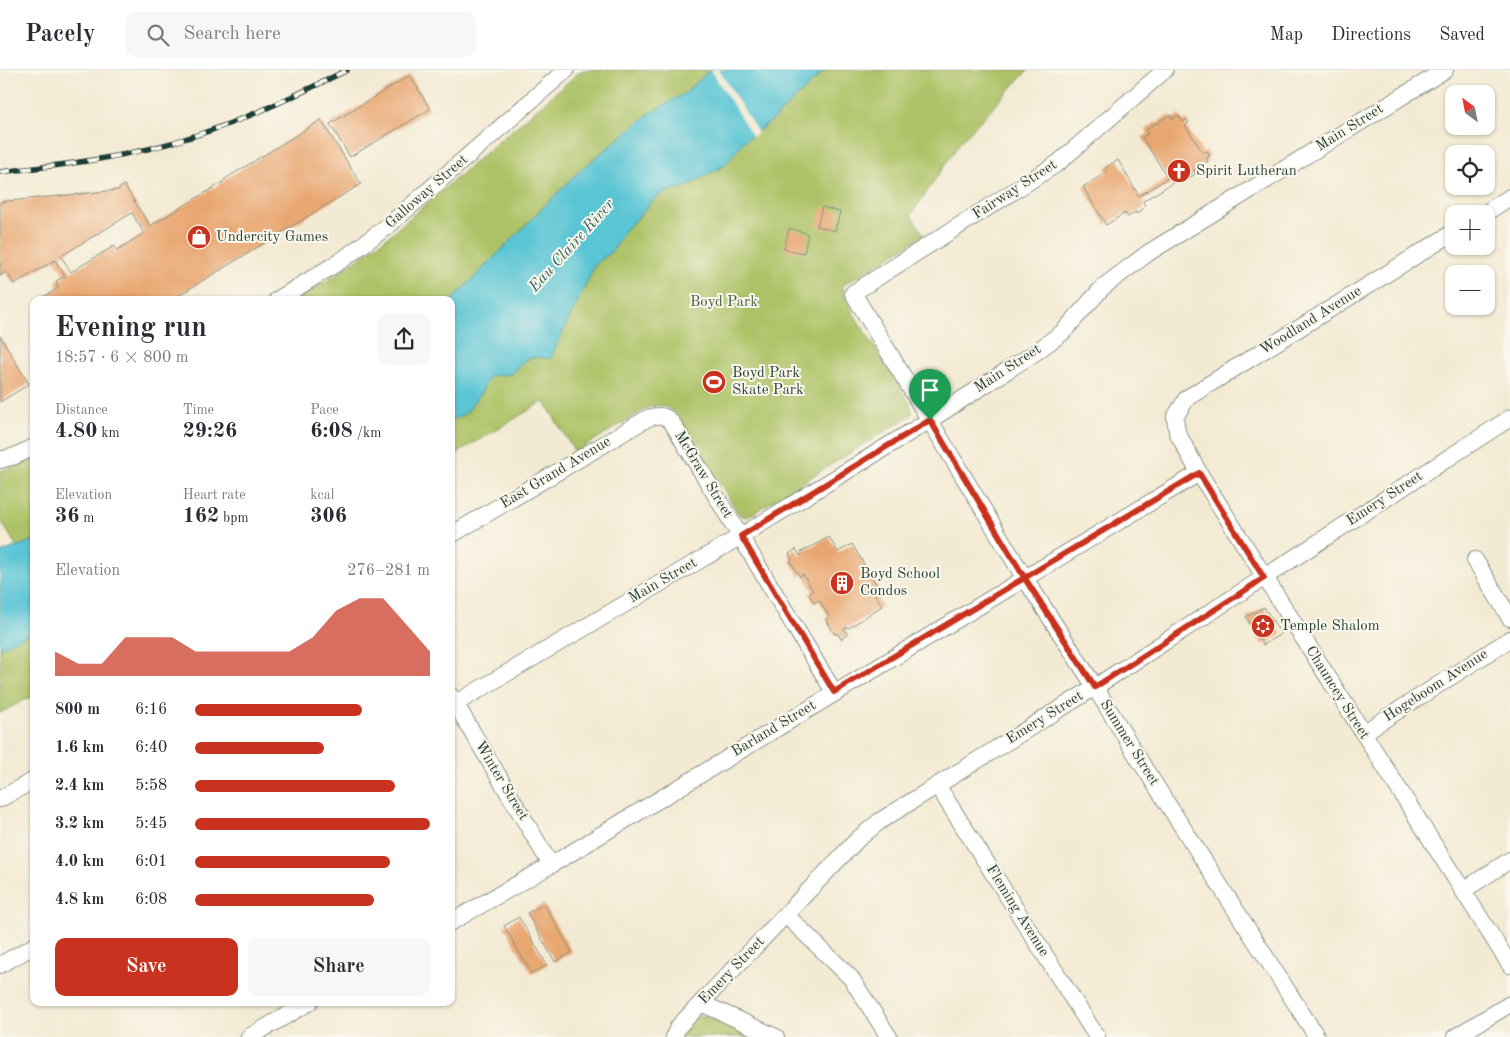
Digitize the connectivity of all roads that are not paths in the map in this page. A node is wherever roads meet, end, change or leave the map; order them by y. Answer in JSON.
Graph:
{"nodes":[{"id":1,"x":566,"y":70,"type":"edge"},
{"id":2,"x":1165,"y":70,"type":"edge"},
{"id":3,"x":1444,"y":70,"type":"edge"},
{"id":4,"x":1510,"y":197,"type":"edge"},
{"id":5,"x":1495,"y":207,"type":"edge"},
{"id":6,"x":1445,"y":238,"type":"edge"},
{"id":7,"x":853,"y":292,"type":"joint"},
{"id":8,"x":284,"y":296,"type":"edge"},
{"id":9,"x":662,"y":415,"type":"joint"},
{"id":10,"x":1175,"y":417,"type":"joint"},
{"id":11,"x":1510,"y":418,"type":"edge"},
{"id":12,"x":930,"y":420,"type":"junction"},
{"id":13,"x":30,"y":449,"type":"edge"},
{"id":14,"x":0,"y":460,"type":"edge"},
{"id":15,"x":1199,"y":473,"type":"junction"},
{"id":16,"x":455,"y":534,"type":"edge"},
{"id":17,"x":741,"y":536,"type":"junction"},
{"id":18,"x":1475,"y":560,"type":"dead end"},
{"id":19,"x":1024,"y":577,"type":"junction"},
{"id":20,"x":1264,"y":578,"type":"junction"},
{"id":21,"x":1510,"y":618,"type":"edge"},
{"id":22,"x":1510,"y":639,"type":"edge"},
{"id":23,"x":1095,"y":687,"type":"junction"},
{"id":24,"x":834,"y":692,"type":"junction"},
{"id":25,"x":455,"y":701,"type":"edge"},
{"id":26,"x":455,"y":705,"type":"edge"},
{"id":27,"x":1363,"y":733,"type":"junction"},
{"id":28,"x":30,"y":782,"type":"edge"},
{"id":29,"x":937,"y":785,"type":"junction"},
{"id":30,"x":0,"y":799,"type":"edge"},
{"id":31,"x":1510,"y":860,"type":"edge"},
{"id":32,"x":551,"y":865,"type":"junction"},
{"id":33,"x":1464,"y":890,"type":"junction"},
{"id":34,"x":786,"y":915,"type":"junction"},
{"id":35,"x":455,"y":920,"type":"edge"},
{"id":36,"x":30,"y":948,"type":"edge"},
{"id":37,"x":1510,"y":964,"type":"edge"},
{"id":38,"x":0,"y":965,"type":"edge"},
{"id":39,"x":701,"y":1003,"type":"junction"},
{"id":40,"x":1510,"y":1004,"type":"edge"},
{"id":41,"x":289,"y":1008,"type":"edge"},
{"id":42,"x":249,"y":1037,"type":"edge"},
{"id":43,"x":674,"y":1037,"type":"edge"},
{"id":44,"x":776,"y":1037,"type":"edge"},
{"id":45,"x":889,"y":1037,"type":"edge"},
{"id":46,"x":1097,"y":1037,"type":"edge"},
{"id":47,"x":1317,"y":1037,"type":"edge"},
{"id":48,"x":1455,"y":1037,"type":"edge"}],
"edges":[{"from":1,"to":8,"type":"street","name":"Galloway Street"},
{"from":2,"to":7,"type":"street","name":"Fairway Street"},
{"from":3,"to":12,"type":"street","name":"Main Street"},
{"from":4,"to":5,"type":"street"},
{"from":6,"to":10,"type":"street","name":"Woodland Avenue"},
{"from":7,"to":12,"type":"street","name":"Summer Street"},
{"from":9,"to":16,"type":"street","name":"East Grand Avenue"},
{"from":9,"to":17,"type":"street","name":"McGraw Street"},
{"from":10,"to":15,"type":"street","name":"Chauncey Street"},
{"from":11,"to":20,"type":"street","name":"Emery Street"},
{"from":12,"to":17,"type":"street","name":"Main Street"},
{"from":12,"to":19,"type":"street","name":"Summer Street"},
{"from":13,"to":14,"type":"street"},
{"from":15,"to":19,"type":"street","name":"Barland Street"},
{"from":15,"to":20,"type":"street","name":"Chauncey Street"},
{"from":17,"to":24,"type":"street","name":"McGraw Street"},
{"from":17,"to":25,"type":"street","name":"Main Street"},
{"from":18,"to":21,"type":"street"},
{"from":19,"to":23,"type":"street","name":"Summer Street"},
{"from":19,"to":24,"type":"street","name":"Barland Street"},
{"from":20,"to":23,"type":"street","name":"Emery Street"},
{"from":20,"to":27,"type":"street","name":"Chauncey Street"},
{"from":22,"to":27,"type":"street","name":"Hogeboom Avenue"},
{"from":23,"to":29,"type":"street","name":"Emery Street"},
{"from":23,"to":47,"type":"street","name":"Summer Street"},
{"from":24,"to":32,"type":"street","name":"Barland Street"},
{"from":26,"to":32,"type":"street","name":"Winter Street"},
{"from":27,"to":33,"type":"street","name":"Chauncey Street"},
{"from":28,"to":30,"type":"street"},
{"from":29,"to":34,"type":"street","name":"Emery Street"},
{"from":29,"to":46,"type":"street","name":"Fleming Avenue"},
{"from":31,"to":33,"type":"street"},
{"from":32,"to":35,"type":"street","name":"Barland Street"},
{"from":33,"to":37,"type":"street","name":"Chauncey Street"},
{"from":34,"to":39,"type":"street","name":"Emery Street"},
{"from":34,"to":45,"type":"street"},
{"from":36,"to":38,"type":"street"},
{"from":39,"to":43,"type":"street","name":"Emery Street"},
{"from":39,"to":44,"type":"street"},
{"from":40,"to":48,"type":"street"},
{"from":41,"to":42,"type":"street"}]}
